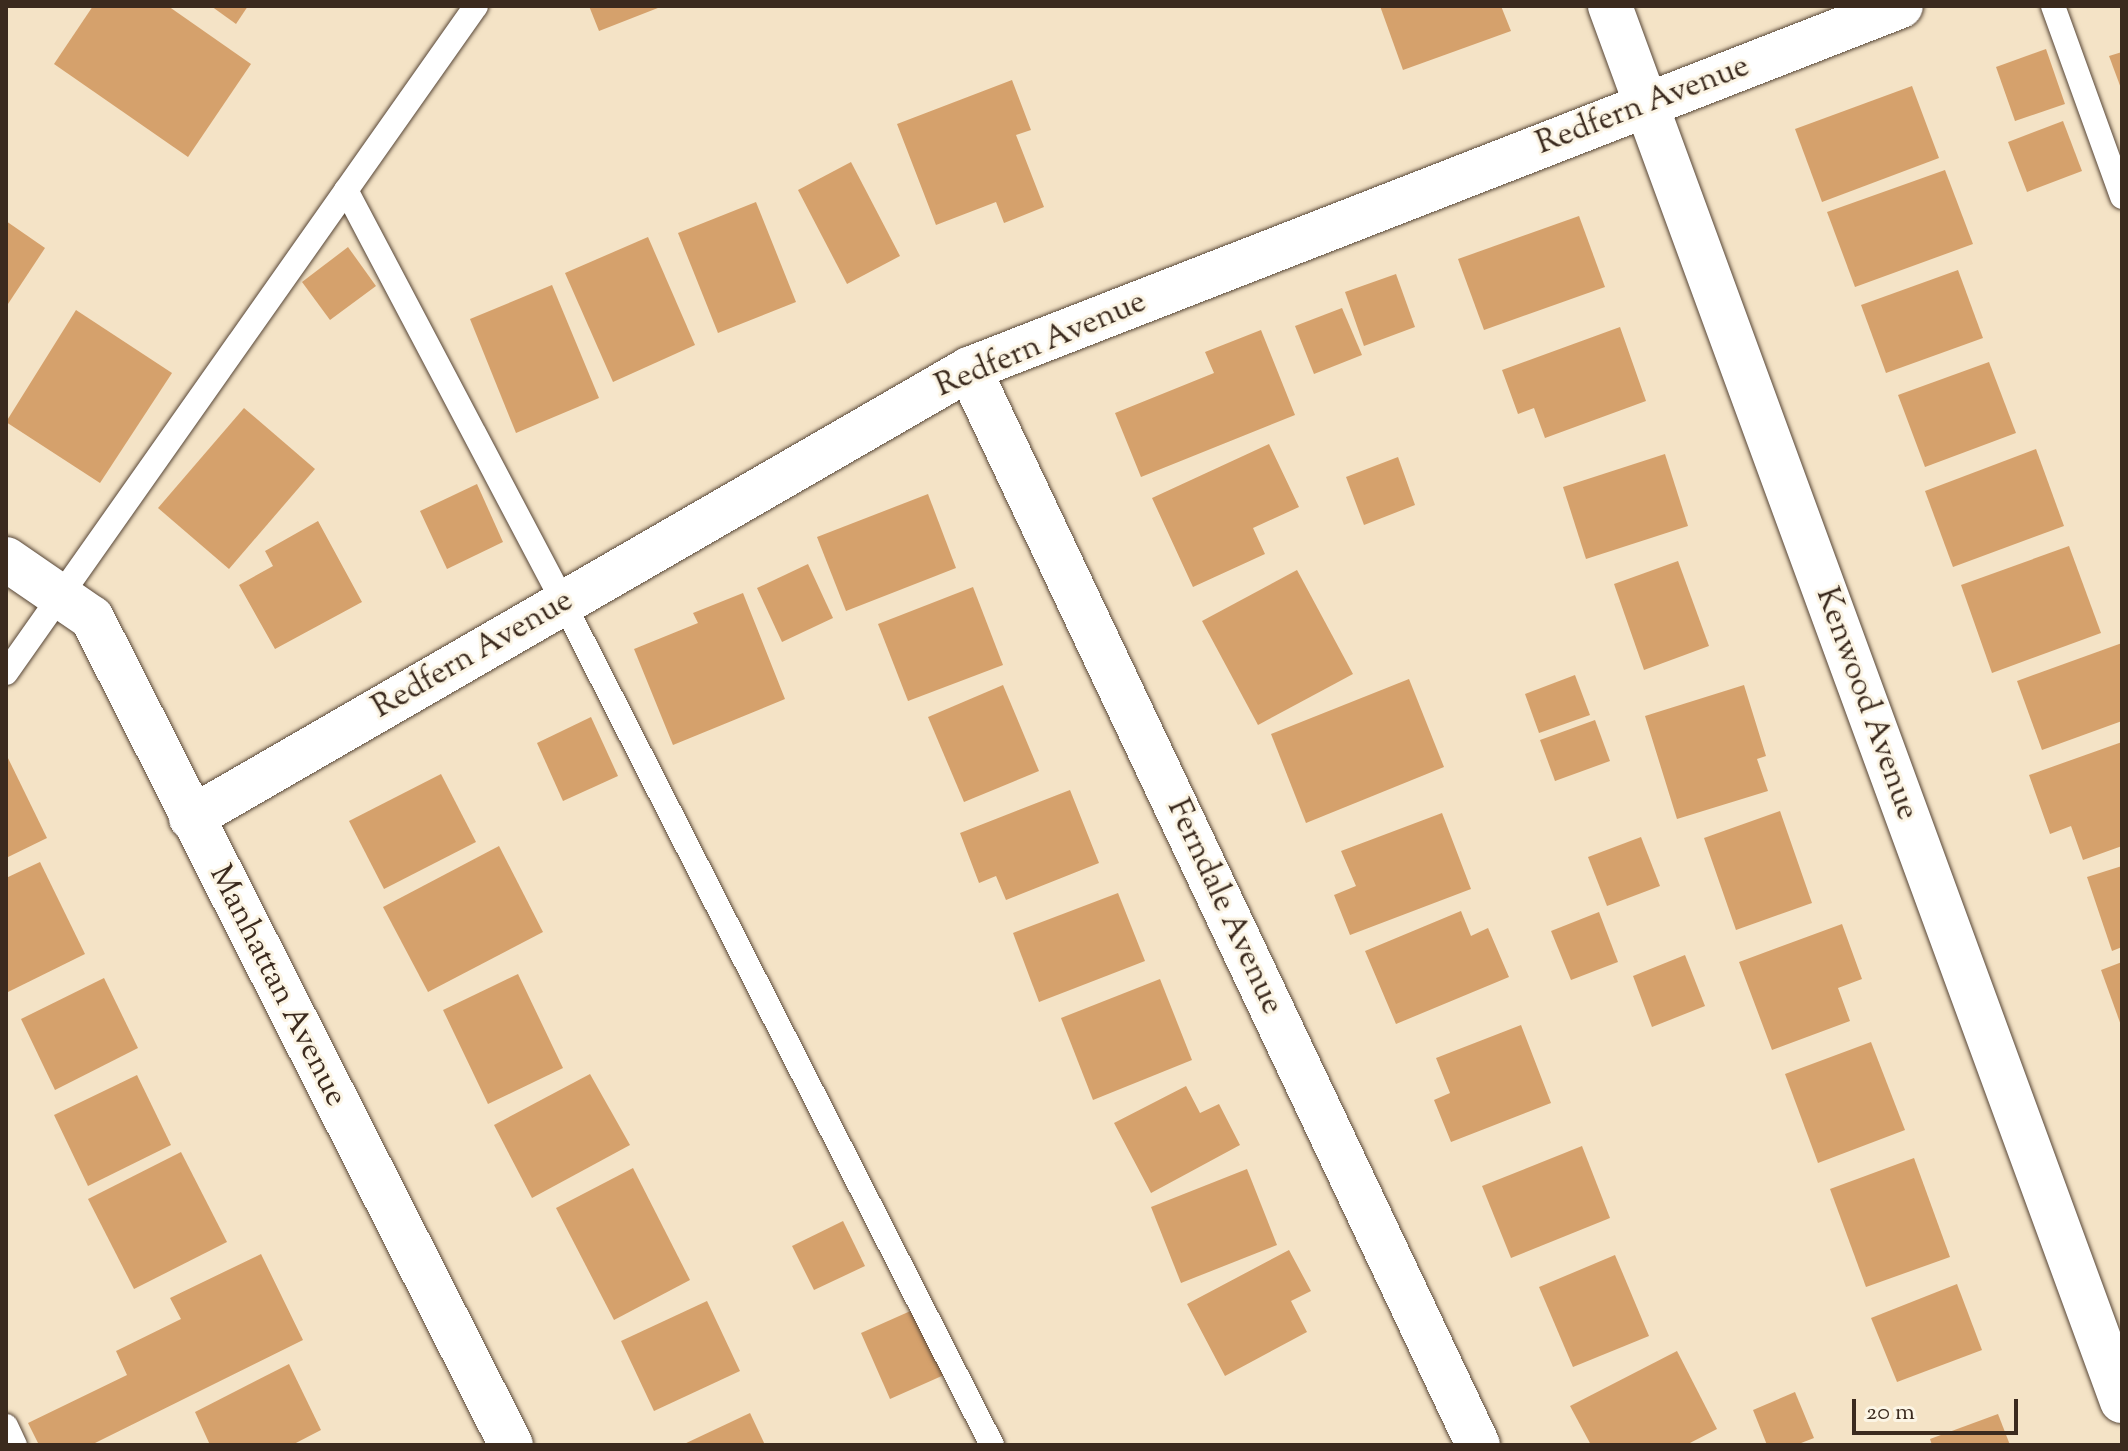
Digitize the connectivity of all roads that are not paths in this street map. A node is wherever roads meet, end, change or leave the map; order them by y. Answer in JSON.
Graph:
{"nodes":[{"id":1,"x":476,"y":6,"type":"edge"},
{"id":2,"x":1610,"y":6,"type":"edge"},
{"id":3,"x":1901,"y":6,"type":"edge"},
{"id":4,"x":2053,"y":6,"type":"edge"},
{"id":5,"x":1646,"y":104,"type":"junction"},
{"id":6,"x":346,"y":190,"type":"junction"},
{"id":7,"x":2122,"y":197,"type":"edge"},
{"id":8,"x":969,"y":369,"type":"junction"},
{"id":9,"x":6,"y":559,"type":"edge"},
{"id":10,"x":60,"y":597,"type":"junction"},
{"id":11,"x":563,"y":602,"type":"junction"},
{"id":12,"x":6,"y":673,"type":"edge"},
{"id":13,"x":191,"y":818,"type":"junction"},
{"id":14,"x":2122,"y":1401,"type":"edge"},
{"id":15,"x":6,"y":1426,"type":"edge"},
{"id":16,"x":15,"y":1445,"type":"edge"},
{"id":17,"x":511,"y":1445,"type":"edge"},
{"id":18,"x":992,"y":1445,"type":"edge"},
{"id":19,"x":1478,"y":1445,"type":"edge"}],
"edges":[{"from":1,"to":6,"type":"lane"},
{"from":2,"to":5,"type":"street","name":"Kenwood Avenue"},
{"from":3,"to":5,"type":"street","name":"Redfern Avenue"},
{"from":4,"to":7,"type":"lane"},
{"from":5,"to":8,"type":"street","name":"Redfern Avenue"},
{"from":5,"to":14,"type":"street","name":"Kenwood Avenue"},
{"from":6,"to":10,"type":"lane"},
{"from":6,"to":11,"type":"lane"},
{"from":8,"to":11,"type":"street","name":"Redfern Avenue"},
{"from":8,"to":19,"type":"street","name":"Ferndale Avenue"},
{"from":9,"to":10,"type":"street","name":"Manhattan Avenue"},
{"from":10,"to":12,"type":"lane"},
{"from":10,"to":13,"type":"street","name":"Manhattan Avenue"},
{"from":11,"to":13,"type":"street","name":"Redfern Avenue"},
{"from":11,"to":18,"type":"lane"},
{"from":13,"to":17,"type":"street","name":"Manhattan Avenue"},
{"from":15,"to":16,"type":"lane"}]}
